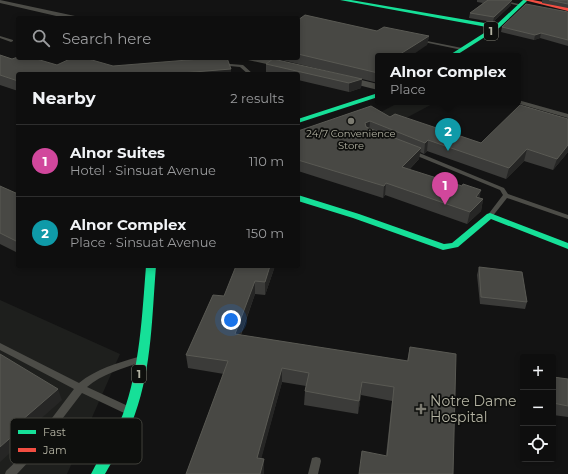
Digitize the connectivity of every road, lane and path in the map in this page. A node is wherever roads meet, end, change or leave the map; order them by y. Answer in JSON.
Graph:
{"nodes":[{"id":1,"x":343,"y":0,"type":"edge"},
{"id":2,"x":495,"y":0,"type":"edge"},
{"id":3,"x":0,"y":1,"type":"edge"},
{"id":4,"x":524,"y":2,"type":"edge"},
{"id":5,"x":568,"y":9,"type":"edge"},
{"id":6,"x":568,"y":13,"type":"edge"},
{"id":7,"x":66,"y":16,"type":"edge"},
{"id":8,"x":497,"y":27,"type":"junction"},
{"id":9,"x":0,"y":38,"type":"edge"},
{"id":10,"x":411,"y":39,"type":"edge"},
{"id":11,"x":11,"y":41,"type":"dead end"},
{"id":12,"x":462,"y":49,"type":"junction"},
{"id":13,"x":456,"y":53,"type":"edge"},
{"id":14,"x":260,"y":60,"type":"edge"},
{"id":15,"x":212,"y":64,"type":"edge"},
{"id":16,"x":291,"y":67,"type":"edge"},
{"id":17,"x":249,"y":72,"type":"edge"},
{"id":18,"x":334,"y":77,"type":"edge"},
{"id":19,"x":375,"y":86,"type":"edge"},
{"id":20,"x":375,"y":96,"type":"edge"},
{"id":21,"x":521,"y":103,"type":"edge"},
{"id":22,"x":568,"y":116,"type":"edge"},
{"id":23,"x":300,"y":120,"type":"edge"},
{"id":24,"x":404,"y":149,"type":"edge"},
{"id":25,"x":506,"y":195,"type":"junction"},
{"id":26,"x":300,"y":199,"type":"edge"},
{"id":27,"x":490,"y":216,"type":"junction"},
{"id":28,"x":568,"y":217,"type":"edge"},
{"id":29,"x":568,"y":246,"type":"edge"},
{"id":30,"x":151,"y":268,"type":"edge"},
{"id":31,"x":0,"y":346,"type":"edge"},
{"id":32,"x":141,"y":359,"type":"junction"},
{"id":33,"x":80,"y":388,"type":"junction"},
{"id":34,"x":130,"y":411,"type":"junction"},
{"id":35,"x":57,"y":418,"type":"edge"},
{"id":36,"x":126,"y":418,"type":"edge"},
{"id":37,"x":316,"y":461,"type":"dead end"},
{"id":38,"x":20,"y":464,"type":"edge"},
{"id":39,"x":103,"y":464,"type":"edge"},
{"id":40,"x":10,"y":474,"type":"edge"},
{"id":41,"x":98,"y":474,"type":"edge"},
{"id":42,"x":313,"y":474,"type":"edge"}],
"edges":[{"from":1,"to":8,"type":"street"},
{"from":2,"to":4,"type":"lane"},
{"from":3,"to":7,"type":"street"},
{"from":4,"to":5,"type":"street"},
{"from":4,"to":6,"type":"street"},
{"from":4,"to":8,"type":"street","number":"1"},
{"from":8,"to":12,"type":"street","number":"1"},
{"from":9,"to":11,"type":"lane"},
{"from":10,"to":12,"type":"lane"},
{"from":12,"to":13,"type":"street","number":"1"},
{"from":14,"to":16,"type":"street"},
{"from":15,"to":17,"type":"lane"},
{"from":18,"to":19,"type":"street"},
{"from":20,"to":23,"type":"street"},
{"from":21,"to":22,"type":"lane"},
{"from":24,"to":25,"type":"lane"},
{"from":25,"to":27,"type":"lane"},
{"from":25,"to":28,"type":"lane"},
{"from":26,"to":27,"type":"street"},
{"from":27,"to":29,"type":"street"},
{"from":30,"to":32,"type":"street","number":"1"},
{"from":31,"to":33,"type":"lane"},
{"from":32,"to":33,"type":"lane"},
{"from":32,"to":34,"type":"street","number":"1"},
{"from":33,"to":34,"type":"lane"},
{"from":33,"to":35,"type":"lane"},
{"from":34,"to":36,"type":"street","number":"1"},
{"from":37,"to":42,"type":"lane"},
{"from":38,"to":40,"type":"lane"},
{"from":39,"to":41,"type":"street","number":"1"}]}
